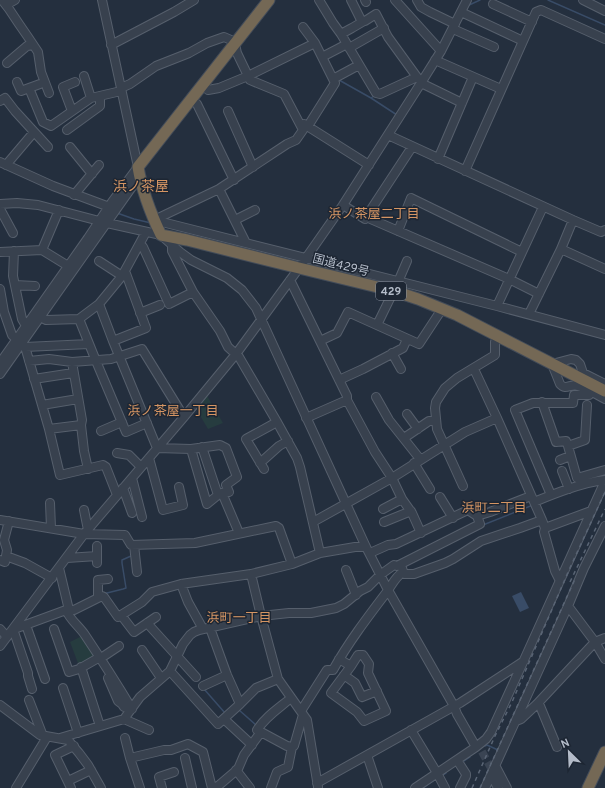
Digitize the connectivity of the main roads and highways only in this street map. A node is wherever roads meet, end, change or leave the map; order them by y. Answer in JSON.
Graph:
{"nodes":[{"id":1,"x":269,"y":0,"type":"edge"},
{"id":2,"x":278,"y":0,"type":"edge"},
{"id":3,"x":236,"y":48,"type":"junction"},
{"id":4,"x":139,"y":172,"type":"junction"},
{"id":5,"x":605,"y":391,"type":"edge"},
{"id":6,"x":604,"y":760,"type":"edge"},
{"id":7,"x":588,"y":788,"type":"edge"}],
"edges":[{"from":1,"to":3,"type":"highway"},
{"from":2,"to":3,"type":"highway"},
{"from":3,"to":4,"type":"highway"},
{"from":3,"to":4,"type":"highway"},
{"from":4,"to":5,"type":"highway","name":"国道429号","number":"429"},
{"from":6,"to":7,"type":"highway"}]}
